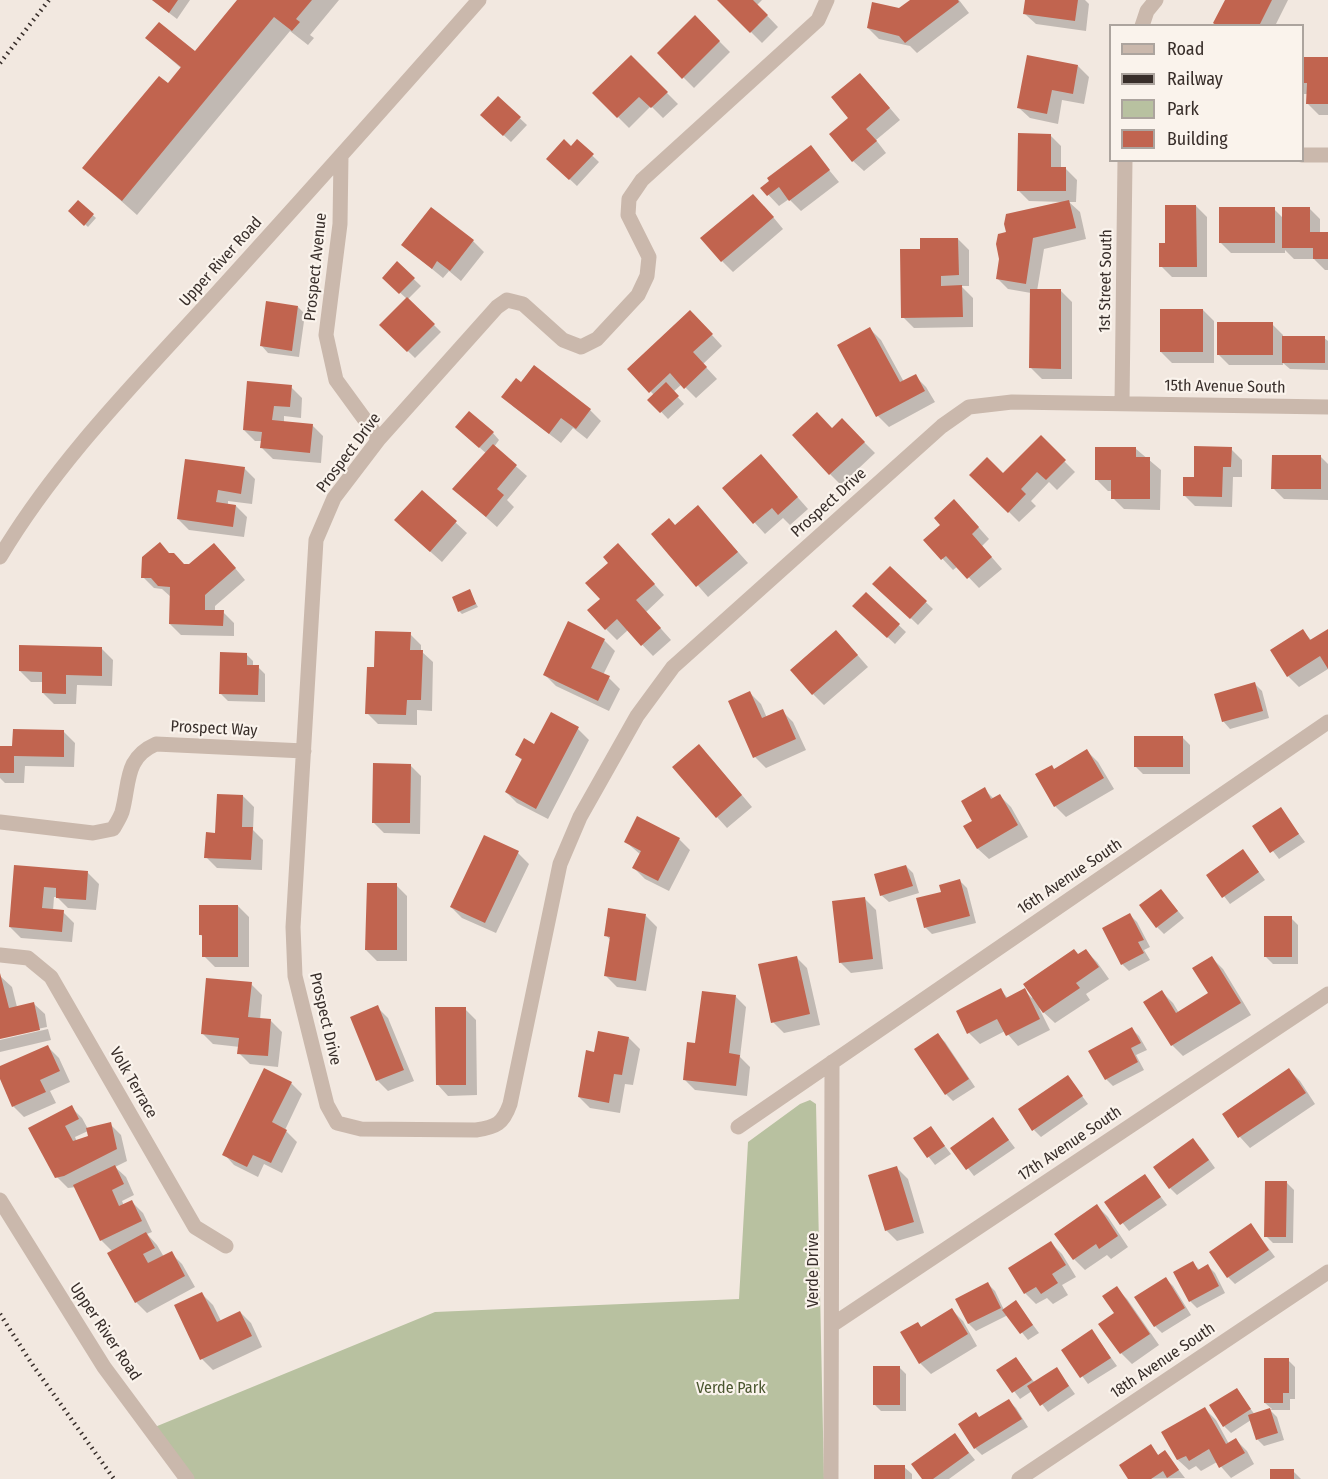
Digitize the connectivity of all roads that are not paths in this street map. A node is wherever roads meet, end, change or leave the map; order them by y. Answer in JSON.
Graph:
{"nodes":[{"id":1,"x":479,"y":0,"type":"edge"},
{"id":2,"x":827,"y":0,"type":"edge"},
{"id":3,"x":1156,"y":0,"type":"edge"},
{"id":4,"x":1143,"y":24,"type":"edge"},
{"id":5,"x":1304,"y":155,"type":"edge"},
{"id":6,"x":1328,"y":155,"type":"edge"},
{"id":7,"x":341,"y":156,"type":"junction"},
{"id":8,"x":1125,"y":162,"type":"edge"},
{"id":9,"x":1122,"y":402,"type":"junction"},
{"id":10,"x":1328,"y":407,"type":"edge"},
{"id":11,"x":379,"y":439,"type":"junction"},
{"id":12,"x":0,"y":557,"type":"edge"},
{"id":13,"x":1328,"y":722,"type":"edge"},
{"id":14,"x":304,"y":751,"type":"junction"},
{"id":15,"x":0,"y":822,"type":"edge"},
{"id":16,"x":0,"y":955,"type":"edge"},
{"id":17,"x":1328,"y":994,"type":"edge"},
{"id":18,"x":832,"y":1062,"type":"junction"},
{"id":19,"x":738,"y":1128,"type":"dead end"},
{"id":20,"x":0,"y":1200,"type":"edge"},
{"id":21,"x":226,"y":1246,"type":"dead end"},
{"id":22,"x":1328,"y":1272,"type":"edge"},
{"id":23,"x":832,"y":1325,"type":"junction"},
{"id":24,"x":187,"y":1479,"type":"edge"},
{"id":25,"x":831,"y":1479,"type":"edge"},
{"id":26,"x":1019,"y":1479,"type":"edge"}],
"edges":[{"from":1,"to":7,"type":"street","name":"Upper River Road"},
{"from":2,"to":11,"type":"street","name":"Prospect Drive"},
{"from":3,"to":4,"type":"street"},
{"from":5,"to":6,"type":"street"},
{"from":7,"to":11,"type":"street","name":"Prospect Avenue"},
{"from":7,"to":12,"type":"street","name":"Upper River Road"},
{"from":8,"to":9,"type":"street","name":"1st Street South"},
{"from":9,"to":10,"type":"street","name":"15th Avenue South"},
{"from":9,"to":14,"type":"street","name":"Prospect Drive"},
{"from":11,"to":14,"type":"street","name":"Prospect Drive"},
{"from":13,"to":18,"type":"street","name":"16th Avenue South"},
{"from":14,"to":15,"type":"street","name":"Prospect Way"},
{"from":16,"to":21,"type":"street","name":"Volk Terrace"},
{"from":17,"to":23,"type":"street","name":"17th Avenue South"},
{"from":18,"to":19,"type":"street","name":"16th Avenue South"},
{"from":18,"to":23,"type":"street","name":"Verde Drive"},
{"from":20,"to":24,"type":"street","name":"Upper River Road"},
{"from":22,"to":26,"type":"street","name":"18th Avenue South"},
{"from":23,"to":25,"type":"street","name":"Verde Drive"}]}
